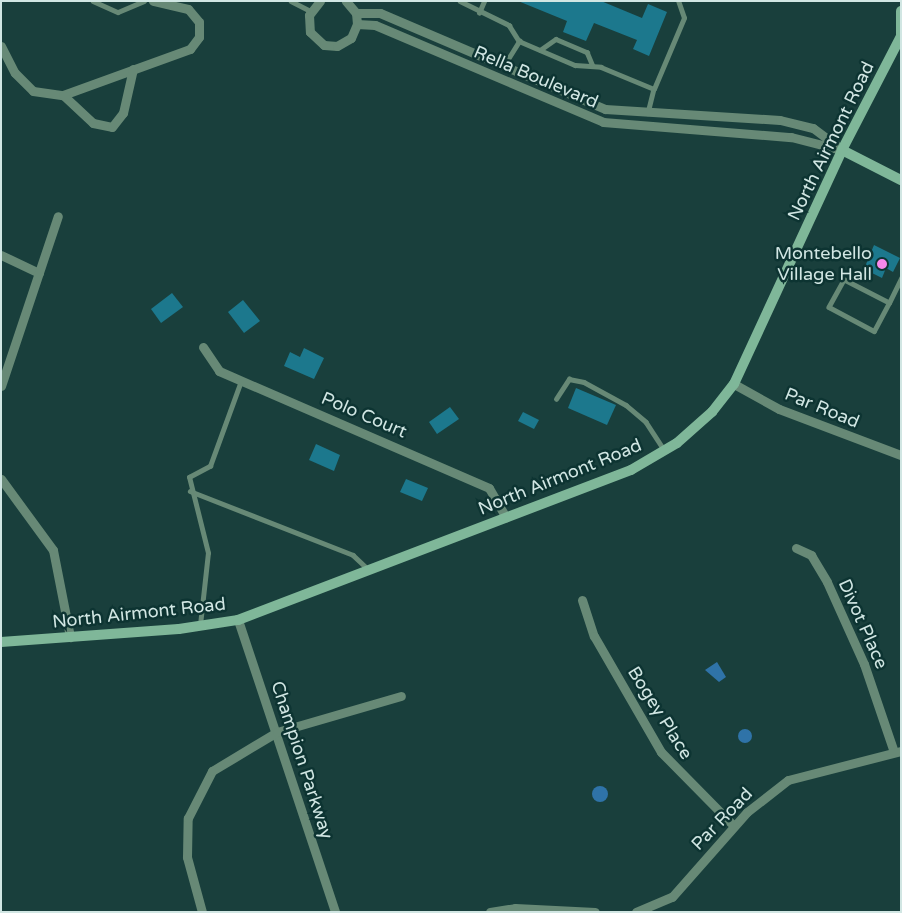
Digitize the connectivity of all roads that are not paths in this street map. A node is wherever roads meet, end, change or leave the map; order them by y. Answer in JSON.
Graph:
{"nodes":[{"id":1,"x":93,"y":1,"type":"edge"},
{"id":2,"x":144,"y":1,"type":"edge"},
{"id":3,"x":153,"y":1,"type":"edge"},
{"id":4,"x":291,"y":1,"type":"edge"},
{"id":5,"x":320,"y":1,"type":"edge"},
{"id":6,"x":346,"y":1,"type":"edge"},
{"id":7,"x":460,"y":1,"type":"edge"},
{"id":8,"x":484,"y":1,"type":"edge"},
{"id":9,"x":678,"y":1,"type":"edge"},
{"id":10,"x":311,"y":11,"type":"junction"},
{"id":11,"x":901,"y":11,"type":"edge"},
{"id":12,"x":356,"y":13,"type":"junction"},
{"id":13,"x":479,"y":13,"type":"junction"},
{"id":14,"x":357,"y":24,"type":"junction"},
{"id":15,"x":901,"y":35,"type":"edge"},
{"id":16,"x":520,"y":41,"type":"junction"},
{"id":17,"x":1,"y":46,"type":"edge"},
{"id":18,"x":462,"y":50,"type":"junction"},
{"id":19,"x":540,"y":50,"type":"junction"},
{"id":20,"x":457,"y":61,"type":"junction"},
{"id":21,"x":6,"y":64,"type":"edge"},
{"id":22,"x":593,"y":66,"type":"junction"},
{"id":23,"x":503,"y":68,"type":"junction"},
{"id":24,"x":134,"y":69,"type":"junction"},
{"id":25,"x":654,"y":89,"type":"junction"},
{"id":26,"x":63,"y":95,"type":"junction"},
{"id":27,"x":607,"y":110,"type":"junction"},
{"id":28,"x":648,"y":114,"type":"junction"},
{"id":29,"x":699,"y":116,"type":"junction"},
{"id":30,"x":603,"y":122,"type":"junction"},
{"id":31,"x":699,"y":128,"type":"junction"},
{"id":32,"x":842,"y":150,"type":"junction"},
{"id":33,"x":901,"y":180,"type":"edge"},
{"id":34,"x":58,"y":216,"type":"dead end"},
{"id":35,"x":1,"y":255,"type":"edge"},
{"id":36,"x":39,"y":273,"type":"junction"},
{"id":37,"x":901,"y":278,"type":"edge"},
{"id":38,"x":889,"y":302,"type":"junction"},
{"id":39,"x":204,"y":348,"type":"dead end"},
{"id":40,"x":240,"y":380,"type":"junction"},
{"id":41,"x":734,"y":384,"type":"junction"},
{"id":42,"x":1,"y":386,"type":"edge"},
{"id":43,"x":556,"y":399,"type":"dead end"},
{"id":44,"x":665,"y":451,"type":"junction"},
{"id":45,"x":901,"y":455,"type":"edge"},
{"id":46,"x":1,"y":479,"type":"edge"},
{"id":47,"x":190,"y":492,"type":"junction"},
{"id":48,"x":506,"y":518,"type":"junction"},
{"id":49,"x":796,"y":548,"type":"dead end"},
{"id":50,"x":367,"y":568,"type":"junction"},
{"id":51,"x":582,"y":600,"type":"dead end"},
{"id":52,"x":238,"y":620,"type":"junction"},
{"id":53,"x":200,"y":627,"type":"junction"},
{"id":54,"x":70,"y":637,"type":"junction"},
{"id":55,"x":1,"y":642,"type":"edge"},
{"id":56,"x":400,"y":696,"type":"dead end"},
{"id":57,"x":277,"y":732,"type":"junction"},
{"id":58,"x":898,"y":752,"type":"edge"},
{"id":59,"x":734,"y":826,"type":"junction"},
{"id":60,"x":202,"y":912,"type":"edge"},
{"id":61,"x":335,"y":912,"type":"edge"},
{"id":62,"x":490,"y":912,"type":"edge"},
{"id":63,"x":594,"y":912,"type":"edge"},
{"id":64,"x":636,"y":912,"type":"edge"}],
"edges":[{"from":1,"to":2,"type":"lane"},
{"from":3,"to":24,"type":"street"},
{"from":4,"to":10,"type":"lane"},
{"from":5,"to":10,"type":"street"},
{"from":6,"to":12,"type":"street"},
{"from":7,"to":13,"type":"lane"},
{"from":8,"to":13,"type":"lane"},
{"from":9,"to":25,"type":"lane"},
{"from":10,"to":14,"type":"street"},
{"from":11,"to":15,"type":"street","name":"North Airmont Road"},
{"from":12,"to":14,"type":"street"},
{"from":12,"to":18,"type":"street","name":"Rella Boulevard"},
{"from":13,"to":16,"type":"lane"},
{"from":14,"to":20,"type":"street","name":"Rella Boulevard"},
{"from":15,"to":32,"type":"street","name":"North Airmont Road"},
{"from":16,"to":19,"type":"lane"},
{"from":16,"to":23,"type":"lane"},
{"from":17,"to":21,"type":"street"},
{"from":18,"to":20,"type":"street","name":"Rella Boulevard"},
{"from":18,"to":23,"type":"street","name":"Rella Boulevard"},
{"from":19,"to":22,"type":"lane"},
{"from":19,"to":22,"type":"lane"},
{"from":20,"to":30,"type":"street","name":"Rella Boulevard"},
{"from":21,"to":26,"type":"street"},
{"from":22,"to":25,"type":"lane"},
{"from":23,"to":27,"type":"street","name":"Rella Boulevard"},
{"from":24,"to":26,"type":"street"},
{"from":24,"to":26,"type":"street"},
{"from":25,"to":28,"type":"lane"},
{"from":27,"to":28,"type":"street","name":"Rella Boulevard"},
{"from":27,"to":30,"type":"street","name":"Rella Boulevard"},
{"from":28,"to":29,"type":"street","name":"Rella Boulevard"},
{"from":29,"to":31,"type":"street"},
{"from":29,"to":32,"type":"street","name":"Rella Boulevard"},
{"from":30,"to":31,"type":"street","name":"Rella Boulevard"},
{"from":31,"to":32,"type":"street","name":"Rella Boulevard"},
{"from":32,"to":33,"type":"street"},
{"from":32,"to":41,"type":"street","name":"North Airmont Road"},
{"from":34,"to":36,"type":"street"},
{"from":35,"to":36,"type":"street"},
{"from":36,"to":42,"type":"street"},
{"from":37,"to":38,"type":"lane"},
{"from":38,"to":38,"type":"lane"},
{"from":39,"to":40,"type":"street","name":"Polo Court"},
{"from":40,"to":47,"type":"lane"},
{"from":40,"to":48,"type":"street","name":"Polo Court"},
{"from":41,"to":44,"type":"street","name":"North Airmont Road"},
{"from":41,"to":45,"type":"street","name":"Par Road"},
{"from":43,"to":44,"type":"lane"},
{"from":44,"to":48,"type":"street","name":"North Airmont Road"},
{"from":46,"to":54,"type":"street"},
{"from":47,"to":50,"type":"lane"},
{"from":47,"to":53,"type":"lane"},
{"from":48,"to":50,"type":"street","name":"North Airmont Road"},
{"from":49,"to":58,"type":"street","name":"Divot Place"},
{"from":50,"to":52,"type":"street","name":"North Airmont Road"},
{"from":51,"to":59,"type":"street","name":"Bogey Place"},
{"from":52,"to":53,"type":"street","name":"North Airmont Road"},
{"from":52,"to":57,"type":"street","name":"Champion Parkway"},
{"from":53,"to":54,"type":"street","name":"North Airmont Road"},
{"from":54,"to":55,"type":"street","name":"North Airmont Road"},
{"from":56,"to":57,"type":"street"},
{"from":57,"to":60,"type":"street"},
{"from":57,"to":61,"type":"street","name":"Champion Parkway"},
{"from":58,"to":59,"type":"street","name":"Par Road"},
{"from":59,"to":64,"type":"street","name":"Par Road"},
{"from":62,"to":63,"type":"street"}]}
